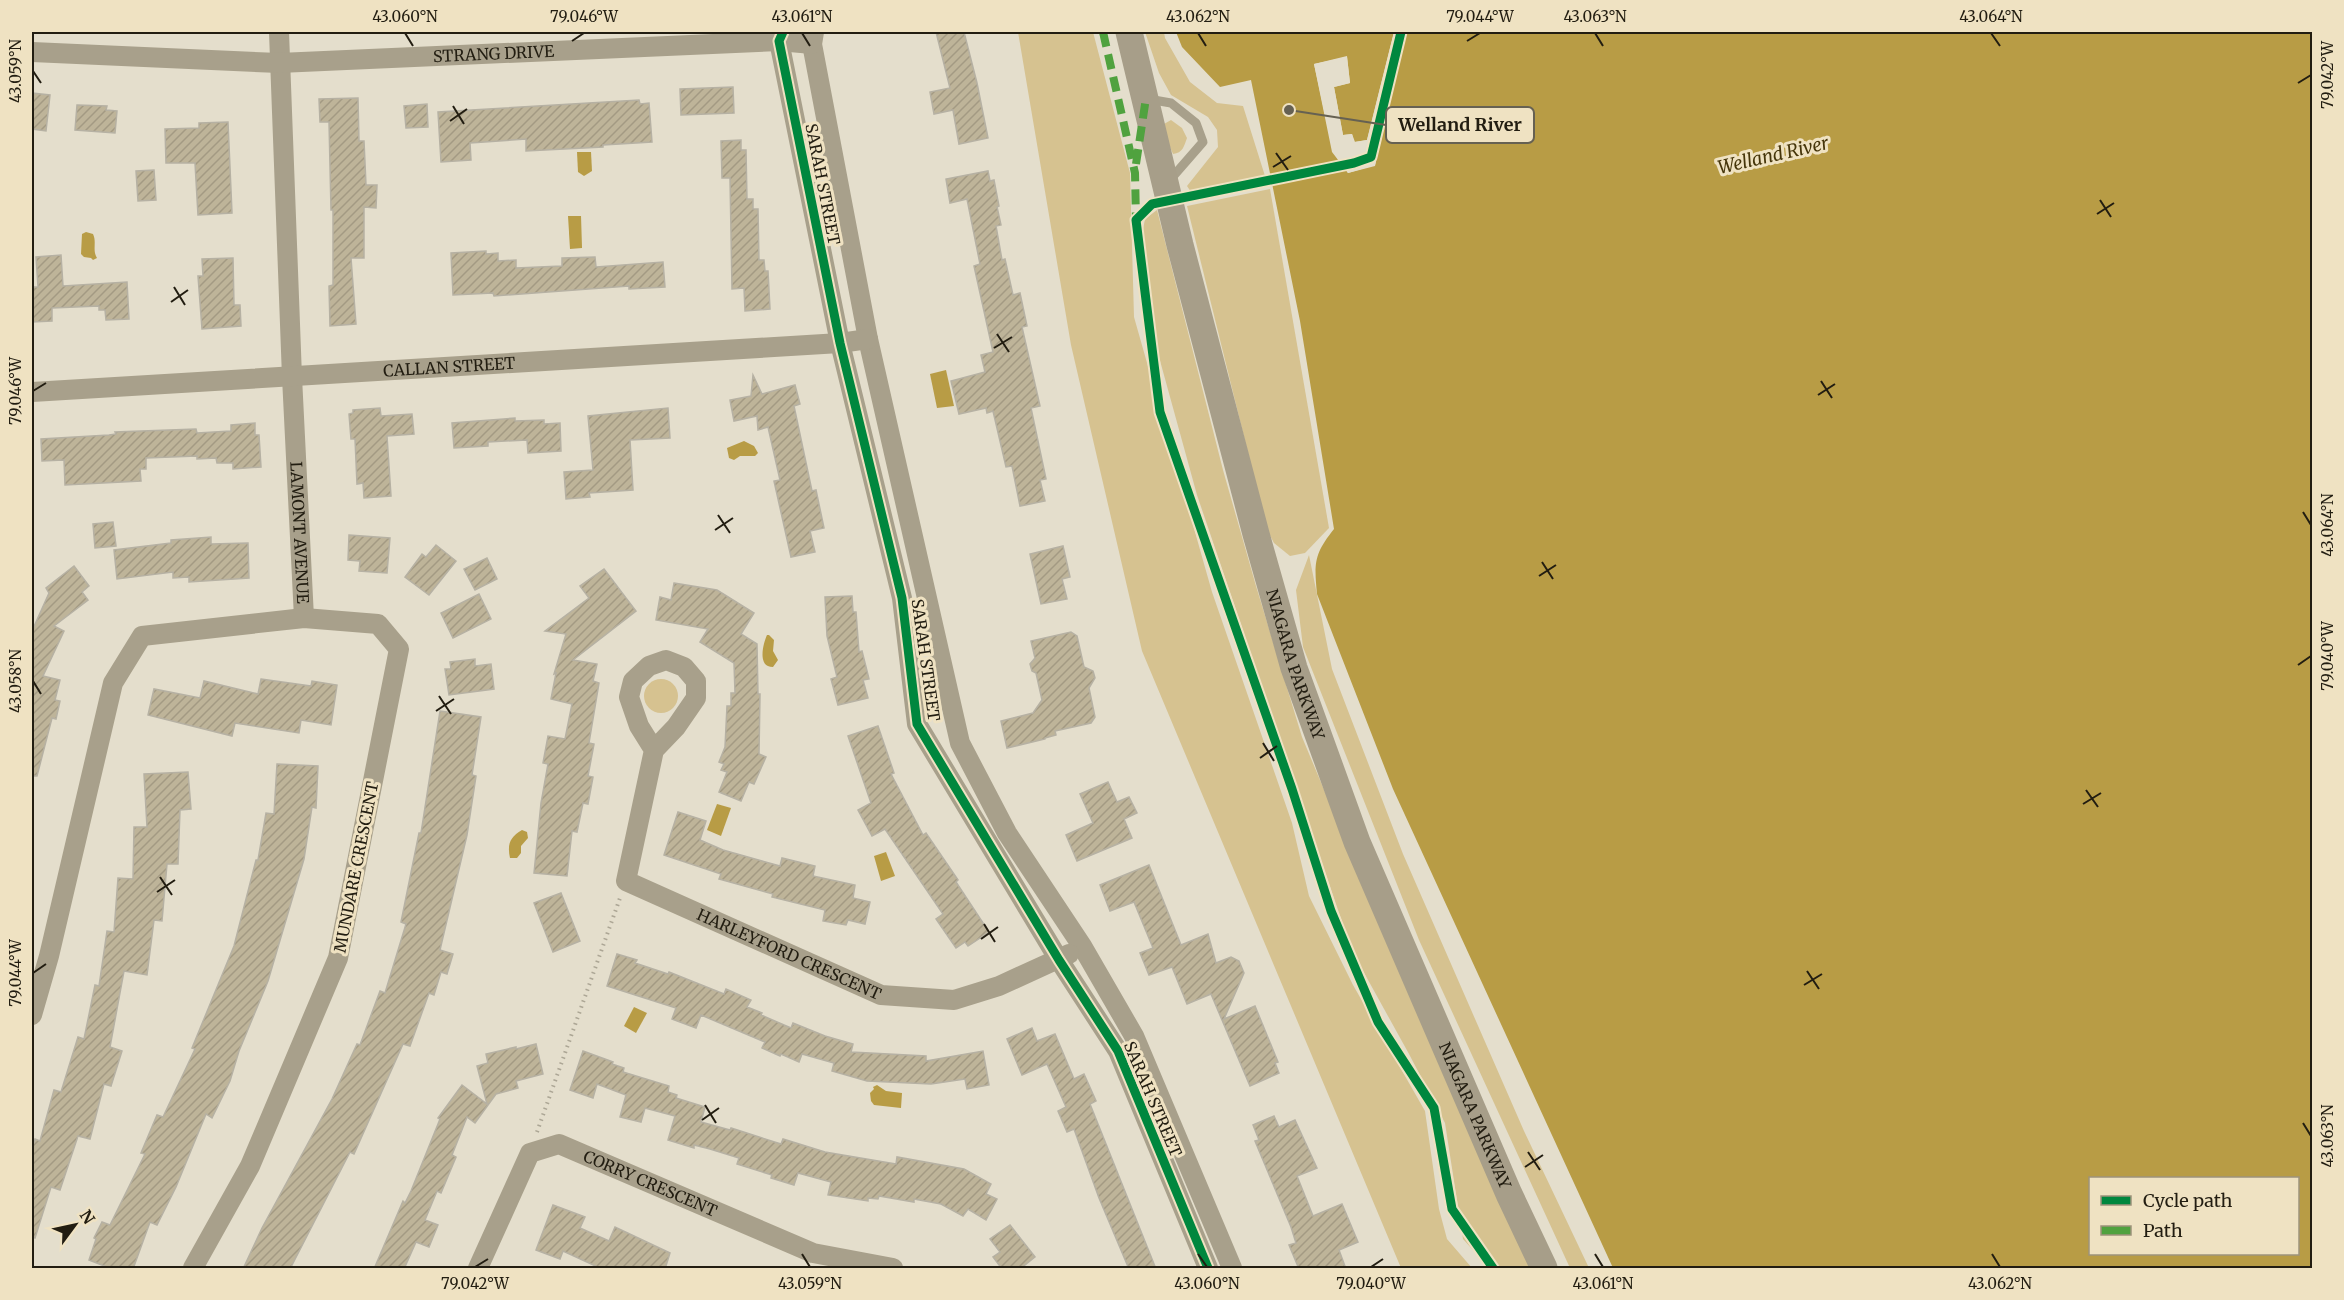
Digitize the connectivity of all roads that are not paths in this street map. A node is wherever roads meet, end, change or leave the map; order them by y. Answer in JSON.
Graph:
{"nodes":[{"id":1,"x":279,"y":32,"type":"edge"},
{"id":2,"x":1129,"y":32,"type":"edge"},
{"id":3,"x":781,"y":36,"type":"edge"},
{"id":4,"x":813,"y":38,"type":"edge"},
{"id":5,"x":32,"y":52,"type":"edge"},
{"id":6,"x":279,"y":63,"type":"junction"},
{"id":7,"x":1146,"y":98,"type":"junction"},
{"id":8,"x":1166,"y":184,"type":"junction"},
{"id":9,"x":868,"y":339,"type":"junction"},
{"id":10,"x":840,"y":343,"type":"junction"},
{"id":11,"x":292,"y":377,"type":"junction"},
{"id":12,"x":32,"y":392,"type":"edge"},
{"id":13,"x":925,"y":593,"type":"junction"},
{"id":14,"x":903,"y":598,"type":"junction"},
{"id":15,"x":304,"y":618,"type":"junction"},
{"id":16,"x":654,"y":750,"type":"dead end"},
{"id":17,"x":1082,"y":946,"type":"junction"},
{"id":18,"x":1059,"y":960,"type":"junction"},
{"id":19,"x":32,"y":1015,"type":"edge"},
{"id":20,"x":193,"y":1269,"type":"edge"},
{"id":21,"x":478,"y":1269,"type":"edge"},
{"id":22,"x":893,"y":1269,"type":"edge"},
{"id":23,"x":1208,"y":1269,"type":"edge"},
{"id":24,"x":1232,"y":1269,"type":"edge"},
{"id":25,"x":1544,"y":1269,"type":"edge"}],
"edges":[{"from":1,"to":6,"type":"street","name":"LAMONT AVENUE"},
{"from":2,"to":7,"type":"main road","name":"NIAGARA PARKWAY"},
{"from":3,"to":4,"type":"street","name":"STRANG DRIVE"},
{"from":3,"to":6,"type":"street","name":"STRANG DRIVE"},
{"from":3,"to":10,"type":"street","name":"SARAH STREET"},
{"from":4,"to":9,"type":"street","name":"SARAH STREET"},
{"from":5,"to":6,"type":"street","name":"STRANG DRIVE"},
{"from":6,"to":11,"type":"street","name":"LAMONT AVENUE"},
{"from":7,"to":8,"type":"main road","name":"NIAGARA PARKWAY"},
{"from":7,"to":8,"type":"lane"},
{"from":8,"to":25,"type":"main road","name":"NIAGARA PARKWAY"},
{"from":9,"to":10,"type":"street","name":"CALLAN STREET"},
{"from":9,"to":13,"type":"street","name":"SARAH STREET"},
{"from":10,"to":11,"type":"street","name":"CALLAN STREET"},
{"from":10,"to":14,"type":"street","name":"SARAH STREET"},
{"from":11,"to":12,"type":"street","name":"CALLAN STREET"},
{"from":11,"to":15,"type":"street","name":"LAMONT AVENUE"},
{"from":13,"to":14,"type":"lane"},
{"from":13,"to":17,"type":"street","name":"SARAH STREET"},
{"from":14,"to":18,"type":"street","name":"SARAH STREET"},
{"from":15,"to":19,"type":"street","name":"LAMONT AVENUE"},
{"from":15,"to":20,"type":"street","name":"MUNDARE CRESCENT"},
{"from":16,"to":18,"type":"street","name":"HARLEYFORD CRESCENT"},
{"from":17,"to":18,"type":"street","name":"HARLEYFORD CRESCENT"},
{"from":17,"to":24,"type":"street","name":"SARAH STREET"},
{"from":18,"to":23,"type":"street","name":"SARAH STREET"},
{"from":21,"to":22,"type":"street","name":"CORRY CRESCENT"}]}
